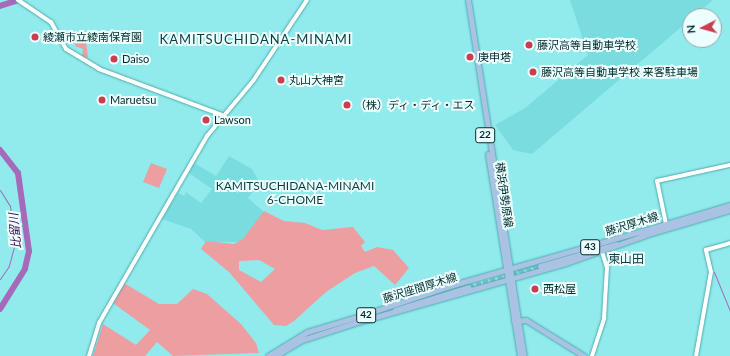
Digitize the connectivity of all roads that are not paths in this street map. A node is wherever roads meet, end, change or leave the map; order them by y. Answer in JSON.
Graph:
{"nodes":[{"id":1,"x":307,"y":0,"type":"edge"},
{"id":2,"x":466,"y":0,"type":"edge"},
{"id":3,"x":20,"y":2,"type":"edge"},
{"id":4,"x":222,"y":115,"type":"junction"},
{"id":5,"x":730,"y":165,"type":"edge"},
{"id":6,"x":730,"y":205,"type":"edge"},
{"id":7,"x":730,"y":210,"type":"edge"},
{"id":8,"x":666,"y":224,"type":"junction"},
{"id":9,"x":642,"y":234,"type":"junction"},
{"id":10,"x":730,"y":243,"type":"edge"},
{"id":11,"x":602,"y":252,"type":"junction"},
{"id":12,"x":540,"y":264,"type":"tunnel mouth"},
{"id":13,"x":507,"y":270,"type":"junction"},
{"id":14,"x":509,"y":279,"type":"junction"},
{"id":15,"x":468,"y":285,"type":"tunnel mouth"},
{"id":16,"x":358,"y":319,"type":"junction"},
{"id":17,"x":515,"y":321,"type":"junction"},
{"id":18,"x":89,"y":356,"type":"edge"},
{"id":19,"x":268,"y":356,"type":"edge"},
{"id":20,"x":275,"y":356,"type":"edge"},
{"id":21,"x":520,"y":356,"type":"edge"},
{"id":22,"x":524,"y":356,"type":"edge"},
{"id":23,"x":584,"y":356,"type":"edge"},
{"id":24,"x":592,"y":356,"type":"edge"},
{"id":25,"x":696,"y":356,"type":"edge"}],
"edges":[{"from":1,"to":4,"type":"street"},
{"from":2,"to":13,"type":"main road","name":"横浜伊勢原線","number":"22"},
{"from":3,"to":4,"type":"street"},
{"from":4,"to":18,"type":"street"},
{"from":5,"to":8,"type":"street"},
{"from":6,"to":8,"type":"main road","name":"藤沢厚木線","number":"43"},
{"from":7,"to":9,"type":"main road","name":"藤沢厚木線","number":"43"},
{"from":8,"to":9,"type":"main road","name":"藤沢厚木線","number":"43"},
{"from":9,"to":11,"type":"main road"},
{"from":9,"to":12,"type":"main road","name":"藤沢厚木線","number":"43"},
{"from":9,"to":13,"type":"main road"},
{"from":10,"to":25,"type":"street"},
{"from":11,"to":14,"type":"main road"},
{"from":11,"to":24,"type":"street"},
{"from":13,"to":14,"type":"main road","name":"横浜伊勢原線","number":"22"},
{"from":13,"to":16,"type":"main road","number":"42"},
{"from":14,"to":16,"type":"main road","number":"42"},
{"from":14,"to":17,"type":"main road","name":"横浜伊勢原線","number":"22"},
{"from":15,"to":16,"type":"main road","name":"藤沢座間厚木線","number":"42"},
{"from":16,"to":19,"type":"main road","name":"藤沢座間厚木線","number":"42"},
{"from":16,"to":20,"type":"main road","name":"藤沢座間厚木線","number":"42"},
{"from":17,"to":21,"type":"main road","name":"横浜伊勢原線","number":"22"},
{"from":17,"to":22,"type":"main road","name":"横浜伊勢原線","number":"22"},
{"from":17,"to":23,"type":"main road"}]}
